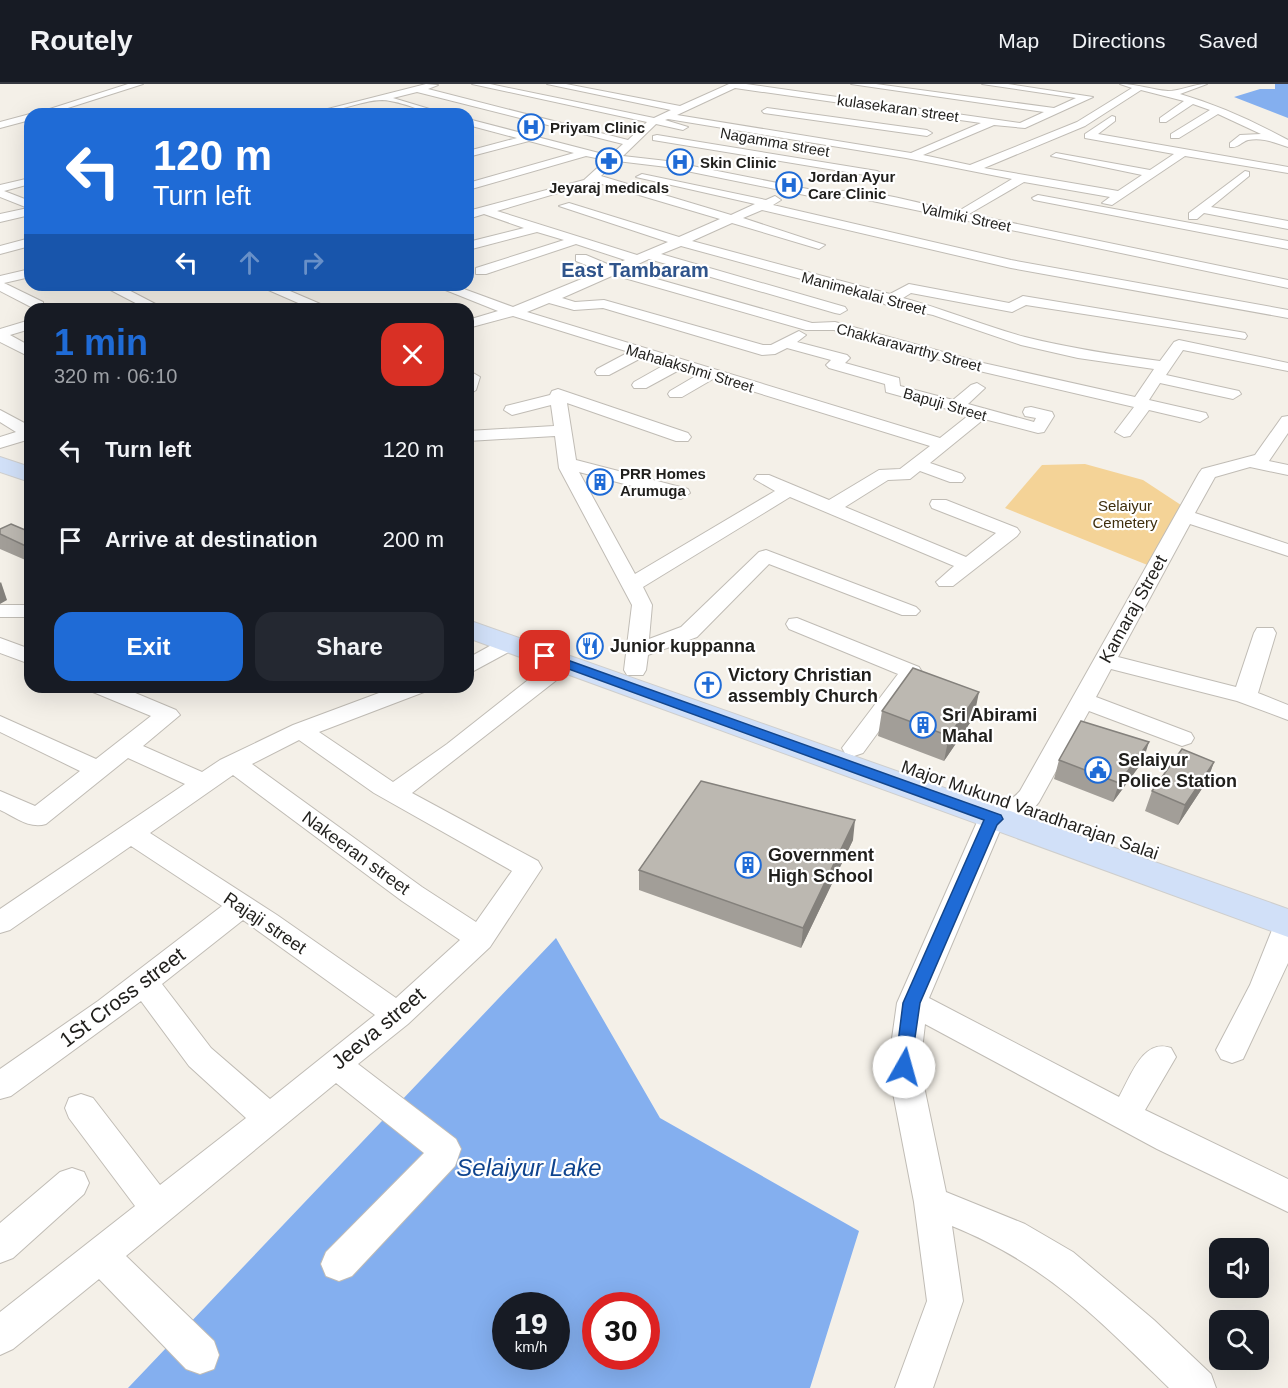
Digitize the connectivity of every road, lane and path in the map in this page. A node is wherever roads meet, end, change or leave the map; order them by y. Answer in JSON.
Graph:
{"nodes":[{"id":1,"x":138,"y":84,"type":"edge"},
{"id":2,"x":436,"y":84,"type":"edge"},
{"id":3,"x":477,"y":84,"type":"edge"},
{"id":4,"x":515,"y":84,"type":"edge"},
{"id":5,"x":552,"y":84,"type":"edge"},
{"id":6,"x":605,"y":84,"type":"edge"},
{"id":7,"x":735,"y":84,"type":"edge"},
{"id":8,"x":856,"y":84,"type":"edge"},
{"id":9,"x":987,"y":84,"type":"edge"},
{"id":10,"x":1125,"y":84,"type":"edge"},
{"id":11,"x":1008,"y":85,"type":"edge"},
{"id":12,"x":1195,"y":85,"type":"edge"},
{"id":13,"x":818,"y":87,"type":"dead end"},
{"id":14,"x":1141,"y":87,"type":"junction"},
{"id":15,"x":417,"y":88,"type":"junction"},
{"id":16,"x":464,"y":88,"type":"dead end"},
{"id":17,"x":801,"y":94,"type":"junction"},
{"id":18,"x":1170,"y":94,"type":"junction"},
{"id":19,"x":1086,"y":97,"type":"junction"},
{"id":20,"x":382,"y":98,"type":"junction"},
{"id":21,"x":983,"y":101,"type":"junction"},
{"id":22,"x":1117,"y":101,"type":"junction"},
{"id":23,"x":1191,"y":101,"type":"junction"},
{"id":24,"x":696,"y":102,"type":"junction"},
{"id":25,"x":59,"y":108,"type":"edge"},
{"id":26,"x":339,"y":108,"type":"edge"},
{"id":27,"x":419,"y":108,"type":"edge"},
{"id":28,"x":680,"y":109,"type":"junction"},
{"id":29,"x":1217,"y":110,"type":"junction"},
{"id":30,"x":1056,"y":111,"type":"junction"},
{"id":31,"x":759,"y":112,"type":"junction"},
{"id":32,"x":565,"y":115,"type":"dead end"},
{"id":33,"x":669,"y":116,"type":"junction"},
{"id":34,"x":957,"y":117,"type":"junction"},
{"id":35,"x":24,"y":118,"type":"edge"},
{"id":36,"x":1163,"y":120,"type":"dead end"},
{"id":37,"x":653,"y":122,"type":"junction"},
{"id":38,"x":993,"y":122,"type":"junction"},
{"id":39,"x":0,"y":124,"type":"edge"},
{"id":40,"x":474,"y":125,"type":"edge"},
{"id":41,"x":733,"y":126,"type":"junction"},
{"id":42,"x":927,"y":133,"type":"dead end"},
{"id":43,"x":634,"y":135,"type":"junction"},
{"id":44,"x":1175,"y":136,"type":"dead end"},
{"id":45,"x":1275,"y":137,"type":"junction"},
{"id":46,"x":527,"y":138,"type":"junction"},
{"id":47,"x":1288,"y":144,"type":"edge"},
{"id":48,"x":1234,"y":146,"type":"dead end"},
{"id":49,"x":1021,"y":149,"type":"junction"},
{"id":50,"x":474,"y":152,"type":"edge"},
{"id":51,"x":585,"y":152,"type":"junction"},
{"id":52,"x":1043,"y":153,"type":"dead end"},
{"id":53,"x":1182,"y":153,"type":"junction"},
{"id":54,"x":911,"y":156,"type":"junction"},
{"id":55,"x":1056,"y":156,"type":"dead end"},
{"id":56,"x":1116,"y":156,"type":"dead end"},
{"id":57,"x":617,"y":158,"type":"junction"},
{"id":58,"x":1102,"y":164,"type":"junction"},
{"id":59,"x":905,"y":167,"type":"junction"},
{"id":60,"x":971,"y":169,"type":"junction"},
{"id":61,"x":1288,"y":170,"type":"edge"},
{"id":62,"x":599,"y":173,"type":"junction"},
{"id":63,"x":1149,"y":173,"type":"junction"},
{"id":64,"x":877,"y":174,"type":"junction"},
{"id":65,"x":1087,"y":174,"type":"dead end"},
{"id":66,"x":1245,"y":174,"type":"dead end"},
{"id":67,"x":1022,"y":178,"type":"junction"},
{"id":68,"x":24,"y":182,"type":"edge"},
{"id":69,"x":474,"y":185,"type":"edge"},
{"id":70,"x":977,"y":187,"type":"dead end"},
{"id":71,"x":0,"y":188,"type":"edge"},
{"id":72,"x":797,"y":191,"type":"junction"},
{"id":73,"x":999,"y":191,"type":"junction"},
{"id":74,"x":0,"y":193,"type":"edge"},
{"id":75,"x":841,"y":193,"type":"junction"},
{"id":76,"x":1120,"y":195,"type":"junction"},
{"id":77,"x":1038,"y":198,"type":"dead end"},
{"id":78,"x":24,"y":203,"type":"edge"},
{"id":79,"x":763,"y":205,"type":"junction"},
{"id":80,"x":565,"y":206,"type":"dead end"},
{"id":81,"x":1099,"y":209,"type":"junction"},
{"id":82,"x":1202,"y":209,"type":"junction"},
{"id":83,"x":482,"y":210,"type":"junction"},
{"id":84,"x":24,"y":212,"type":"edge"},
{"id":85,"x":474,"y":213,"type":"edge"},
{"id":86,"x":958,"y":216,"type":"junction"},
{"id":87,"x":0,"y":218,"type":"edge"},
{"id":88,"x":734,"y":219,"type":"junction"},
{"id":89,"x":1162,"y":221,"type":"junction"},
{"id":90,"x":1182,"y":225,"type":"junction"},
{"id":91,"x":1288,"y":225,"type":"edge"},
{"id":92,"x":537,"y":228,"type":"junction"},
{"id":93,"x":1151,"y":230,"type":"dead end"},
{"id":94,"x":1220,"y":232,"type":"junction"},
{"id":95,"x":577,"y":240,"type":"junction"},
{"id":96,"x":678,"y":241,"type":"junction"},
{"id":97,"x":24,"y":244,"type":"edge"},
{"id":98,"x":474,"y":244,"type":"edge"},
{"id":99,"x":1206,"y":244,"type":"dead end"},
{"id":100,"x":819,"y":245,"type":"dead end"},
{"id":101,"x":0,"y":250,"type":"edge"},
{"id":102,"x":1283,"y":254,"type":"edge"},
{"id":103,"x":644,"y":257,"type":"junction"},
{"id":104,"x":581,"y":258,"type":"dead end"},
{"id":105,"x":611,"y":270,"type":"junction"},
{"id":106,"x":481,"y":271,"type":"dead end"},
{"id":107,"x":24,"y":274,"type":"edge"},
{"id":108,"x":1265,"y":279,"type":"junction"},
{"id":109,"x":0,"y":280,"type":"edge"},
{"id":110,"x":1288,"y":284,"type":"edge"},
{"id":111,"x":0,"y":286,"type":"edge"},
{"id":112,"x":120,"y":291,"type":"edge"},
{"id":113,"x":279,"y":291,"type":"edge"},
{"id":114,"x":456,"y":291,"type":"edge"},
{"id":115,"x":549,"y":298,"type":"junction"},
{"id":116,"x":889,"y":301,"type":"junction"},
{"id":117,"x":34,"y":303,"type":"edge"},
{"id":118,"x":146,"y":303,"type":"edge"},
{"id":119,"x":310,"y":303,"type":"edge"},
{"id":120,"x":513,"y":312,"type":"junction"},
{"id":121,"x":1288,"y":314,"type":"edge"},
{"id":122,"x":474,"y":322,"type":"edge"},
{"id":123,"x":829,"y":325,"type":"junction"},
{"id":124,"x":24,"y":327,"type":"edge"},
{"id":125,"x":811,"y":327,"type":"junction"},
{"id":126,"x":1189,"y":328,"type":"junction"},
{"id":127,"x":1240,"y":336,"type":"dead end"},
{"id":128,"x":4,"y":338,"type":"edge"},
{"id":129,"x":24,"y":338,"type":"edge"},
{"id":130,"x":787,"y":344,"type":"junction"},
{"id":131,"x":1179,"y":345,"type":"junction"},
{"id":132,"x":24,"y":349,"type":"edge"},
{"id":133,"x":640,"y":352,"type":"junction"},
{"id":134,"x":678,"y":364,"type":"junction"},
{"id":135,"x":1287,"y":364,"type":"edge"},
{"id":136,"x":603,"y":372,"type":"dead end"},
{"id":137,"x":1161,"y":372,"type":"junction"},
{"id":138,"x":710,"y":374,"type":"junction"},
{"id":139,"x":1284,"y":383,"type":"dead end"},
{"id":140,"x":640,"y":385,"type":"dead end"},
{"id":141,"x":977,"y":388,"type":"dead end"},
{"id":142,"x":676,"y":394,"type":"dead end"},
{"id":143,"x":1233,"y":394,"type":"dead end"},
{"id":144,"x":558,"y":396,"type":"junction"},
{"id":145,"x":1142,"y":404,"type":"junction"},
{"id":146,"x":955,"y":407,"type":"junction"},
{"id":147,"x":512,"y":410,"type":"dead end"},
{"id":148,"x":980,"y":414,"type":"junction"},
{"id":149,"x":0,"y":415,"type":"edge"},
{"id":150,"x":1200,"y":417,"type":"dead end"},
{"id":151,"x":1029,"y":419,"type":"dead end"},
{"id":152,"x":1288,"y":421,"type":"edge"},
{"id":153,"x":24,"y":429,"type":"edge"},
{"id":154,"x":561,"y":430,"type":"junction"},
{"id":155,"x":1124,"y":432,"type":"dead end"},
{"id":156,"x":24,"y":435,"type":"edge"},
{"id":157,"x":474,"y":436,"type":"edge"},
{"id":158,"x":682,"y":437,"type":"dead end"},
{"id":159,"x":0,"y":443,"type":"edge"},
{"id":160,"x":943,"y":444,"type":"junction"},
{"id":161,"x":0,"y":450,"type":"edge"},
{"id":162,"x":24,"y":459,"type":"edge"},
{"id":163,"x":1249,"y":462,"type":"junction"},
{"id":164,"x":0,"y":464,"type":"edge"},
{"id":165,"x":917,"y":464,"type":"junction"},
{"id":166,"x":567,"y":465,"type":"junction"},
{"id":167,"x":1288,"y":470,"type":"edge"},
{"id":168,"x":24,"y":474,"type":"edge"},
{"id":169,"x":956,"y":478,"type":"dead end"},
{"id":170,"x":763,"y":479,"type":"dead end"},
{"id":171,"x":787,"y":491,"type":"junction"},
{"id":172,"x":681,"y":493,"type":"dead end"},
{"id":173,"x":939,"y":504,"type":"dead end"},
{"id":174,"x":831,"y":507,"type":"junction"},
{"id":175,"x":1185,"y":516,"type":"junction"},
{"id":176,"x":1288,"y":550,"type":"edge"},
{"id":177,"x":968,"y":565,"type":"junction"},
{"id":178,"x":946,"y":582,"type":"dead end"},
{"id":179,"x":632,"y":585,"type":"junction"},
{"id":180,"x":24,"y":611,"type":"edge"},
{"id":181,"x":909,"y":611,"type":"dead end"},
{"id":182,"x":0,"y":612,"type":"edge"},
{"id":183,"x":474,"y":612,"type":"edge"},
{"id":184,"x":797,"y":624,"type":"dead end"},
{"id":185,"x":474,"y":630,"type":"edge"},
{"id":186,"x":1265,"y":633,"type":"dead end"},
{"id":187,"x":508,"y":643,"type":"junction"},
{"id":188,"x":0,"y":645,"type":"edge"},
{"id":189,"x":24,"y":655,"type":"edge"},
{"id":190,"x":636,"y":660,"type":"junction"},
{"id":191,"x":1104,"y":660,"type":"junction"},
{"id":192,"x":474,"y":663,"type":"edge"},
{"id":193,"x":564,"y":663,"type":"junction"},
{"id":194,"x":116,"y":693,"type":"edge"},
{"id":195,"x":400,"y":693,"type":"edge"},
{"id":196,"x":1245,"y":696,"type":"junction"},
{"id":197,"x":1082,"y":700,"type":"junction"},
{"id":198,"x":1288,"y":713,"type":"edge"},
{"id":199,"x":0,"y":723,"type":"edge"},
{"id":200,"x":301,"y":730,"type":"junction"},
{"id":201,"x":1182,"y":738,"type":"dead end"},
{"id":202,"x":126,"y":748,"type":"junction"},
{"id":203,"x":854,"y":748,"type":"junction"},
{"id":204,"x":235,"y":764,"type":"junction"},
{"id":205,"x":98,"y":770,"type":"junction"},
{"id":206,"x":204,"y":783,"type":"junction"},
{"id":207,"x":395,"y":793,"type":"junction"},
{"id":208,"x":0,"y":799,"type":"edge"},
{"id":209,"x":1008,"y":813,"type":"junction"},
{"id":210,"x":131,"y":833,"type":"junction"},
{"id":211,"x":1288,"y":901,"type":"edge"},
{"id":212,"x":242,"y":906,"type":"junction"},
{"id":213,"x":0,"y":924,"type":"edge"},
{"id":214,"x":1288,"y":924,"type":"edge"},
{"id":215,"x":480,"y":939,"type":"junction"},
{"id":216,"x":144,"y":982,"type":"junction"},
{"id":217,"x":912,"y":1003,"type":"junction"},
{"id":218,"x":397,"y":1015,"type":"junction"},
{"id":219,"x":1232,"y":1050,"type":"dead end"},
{"id":220,"x":1160,"y":1057,"type":"dead end"},
{"id":221,"x":336,"y":1065,"type":"junction"},
{"id":222,"x":0,"y":1086,"type":"edge"},
{"id":223,"x":81,"y":1108,"type":"dead end"},
{"id":224,"x":1125,"y":1115,"type":"junction"},
{"id":225,"x":271,"y":1118,"type":"junction"},
{"id":226,"x":72,"y":1183,"type":"dead end"},
{"id":227,"x":927,"y":1186,"type":"junction"},
{"id":228,"x":1288,"y":1196,"type":"edge"},
{"id":229,"x":158,"y":1209,"type":"junction"},
{"id":230,"x":0,"y":1246,"type":"edge"},
{"id":231,"x":100,"y":1255,"type":"junction"},
{"id":232,"x":339,"y":1264,"type":"dead end"},
{"id":233,"x":0,"y":1336,"type":"edge"},
{"id":234,"x":200,"y":1355,"type":"dead end"},
{"id":235,"x":914,"y":1388,"type":"edge"},
{"id":236,"x":1197,"y":1388,"type":"edge"}],
"edges":[{"from":1,"to":25,"type":"street"},
{"from":2,"to":15,"type":"street"},
{"from":3,"to":37,"type":"street","name":"Nagamma street"},
{"from":4,"to":33,"type":"street"},
{"from":5,"to":28,"type":"street"},
{"from":6,"to":24,"type":"street"},
{"from":7,"to":17,"type":"street","name":"kulasekaran street"},
{"from":7,"to":24,"type":"street"},
{"from":8,"to":21,"type":"street"},
{"from":9,"to":11,"type":"street"},
{"from":10,"to":14,"type":"street"},
{"from":11,"to":19,"type":"street"},
{"from":11,"to":21,"type":"street"},
{"from":12,"to":18,"type":"street"},
{"from":13,"to":17,"type":"street"},
{"from":14,"to":18,"type":"street"},
{"from":14,"to":22,"type":"street"},
{"from":15,"to":20,"type":"street"},
{"from":15,"to":43,"type":"street"},
{"from":16,"to":32,"type":"street"},
{"from":17,"to":31,"type":"street"},
{"from":17,"to":34,"type":"street","name":"kulasekaran street"},
{"from":18,"to":23,"type":"street"},
{"from":19,"to":22,"type":"street"},
{"from":19,"to":30,"type":"street"},
{"from":20,"to":26,"type":"street"},
{"from":20,"to":27,"type":"street"},
{"from":21,"to":30,"type":"street"},
{"from":21,"to":34,"type":"street"},
{"from":22,"to":49,"type":"street"},
{"from":22,"to":53,"type":"street"},
{"from":23,"to":29,"type":"street"},
{"from":23,"to":36,"type":"street"},
{"from":24,"to":28,"type":"street"},
{"from":28,"to":33,"type":"street"},
{"from":29,"to":44,"type":"street"},
{"from":29,"to":45,"type":"street"},
{"from":30,"to":38,"type":"street","name":"kulasekaran street"},
{"from":31,"to":41,"type":"street"},
{"from":31,"to":42,"type":"street"},
{"from":33,"to":37,"type":"street"},
{"from":33,"to":41,"type":"street"},
{"from":34,"to":38,"type":"street","name":"kulasekaran street"},
{"from":35,"to":39,"type":"street"},
{"from":37,"to":43,"type":"street"},
{"from":37,"to":59,"type":"street","name":"Nagamma street"},
{"from":38,"to":54,"type":"street"},
{"from":40,"to":46,"type":"street","name":"Valmiki Street"},
{"from":41,"to":54,"type":"street"},
{"from":43,"to":57,"type":"street"},
{"from":43,"to":64,"type":"street"},
{"from":45,"to":47,"type":"street"},
{"from":45,"to":48,"type":"street"},
{"from":46,"to":50,"type":"street"},
{"from":46,"to":51,"type":"street","name":"Valmiki Street"},
{"from":49,"to":52,"type":"street"},
{"from":49,"to":60,"type":"street"},
{"from":51,"to":57,"type":"street","name":"Valmiki Street"},
{"from":51,"to":69,"type":"street"},
{"from":53,"to":61,"type":"street"},
{"from":53,"to":63,"type":"street"},
{"from":54,"to":59,"type":"street"},
{"from":54,"to":60,"type":"street"},
{"from":55,"to":58,"type":"street"},
{"from":56,"to":58,"type":"street"},
{"from":57,"to":62,"type":"street"},
{"from":57,"to":72,"type":"street","name":"Valmiki Street"},
{"from":58,"to":63,"type":"street"},
{"from":58,"to":65,"type":"street"},
{"from":59,"to":64,"type":"street"},
{"from":60,"to":67,"type":"street"},
{"from":62,"to":79,"type":"street"},
{"from":62,"to":83,"type":"street"},
{"from":62,"to":88,"type":"street"},
{"from":63,"to":76,"type":"street"},
{"from":64,"to":75,"type":"street"},
{"from":66,"to":82,"type":"street"},
{"from":67,"to":73,"type":"street"},
{"from":67,"to":76,"type":"street"},
{"from":68,"to":71,"type":"street"},
{"from":70,"to":73,"type":"street"},
{"from":72,"to":75,"type":"street","name":"Valmiki Street"},
{"from":72,"to":79,"type":"street"},
{"from":73,"to":86,"type":"street"},
{"from":74,"to":78,"type":"street"},
{"from":75,"to":86,"type":"street","name":"Valmiki Street"},
{"from":76,"to":81,"type":"street"},
{"from":77,"to":81,"type":"street"},
{"from":79,"to":88,"type":"street"},
{"from":79,"to":121,"type":"street"},
{"from":80,"to":96,"type":"street","name":"Manimekalai Street"},
{"from":81,"to":89,"type":"street"},
{"from":82,"to":90,"type":"street"},
{"from":82,"to":91,"type":"street"},
{"from":83,"to":85,"type":"street"},
{"from":83,"to":92,"type":"street"},
{"from":84,"to":87,"type":"street"},
{"from":86,"to":108,"type":"street","name":"Valmiki Street"},
{"from":88,"to":96,"type":"street"},
{"from":88,"to":100,"type":"street"},
{"from":89,"to":90,"type":"street"},
{"from":89,"to":93,"type":"street"},
{"from":90,"to":94,"type":"street"},
{"from":92,"to":95,"type":"street"},
{"from":92,"to":98,"type":"street"},
{"from":94,"to":99,"type":"street"},
{"from":94,"to":102,"type":"street"},
{"from":95,"to":103,"type":"street"},
{"from":95,"to":106,"type":"street"},
{"from":96,"to":103,"type":"street"},
{"from":96,"to":116,"type":"street","name":"Manimekalai Street"},
{"from":97,"to":101,"type":"street"},
{"from":102,"to":108,"type":"street"},
{"from":103,"to":105,"type":"street"},
{"from":103,"to":123,"type":"street"},
{"from":104,"to":105,"type":"street","name":"Chakkaravarthy Street"},
{"from":105,"to":115,"type":"street"},
{"from":105,"to":125,"type":"street","name":"Chakkaravarthy Street"},
{"from":107,"to":109,"type":"street"},
{"from":108,"to":110,"type":"street","name":"Valmiki Street"},
{"from":111,"to":117,"type":"street"},
{"from":112,"to":118,"type":"street"},
{"from":113,"to":119,"type":"street"},
{"from":114,"to":120,"type":"street","name":"Mahalakshmi Street"},
{"from":115,"to":120,"type":"street"},
{"from":115,"to":130,"type":"street","name":"Bapuji Street"},
{"from":116,"to":126,"type":"street"},
{"from":116,"to":137,"type":"street","name":"Manimekalai Street"},
{"from":120,"to":122,"type":"street"},
{"from":120,"to":133,"type":"street","name":"Mahalakshmi Street"},
{"from":123,"to":125,"type":"street","name":"Chakkaravarthy Street"},
{"from":123,"to":145,"type":"street","name":"Chakkaravarthy Street"},
{"from":124,"to":128,"type":"street"},
{"from":125,"to":130,"type":"street","name":"Bapuji Street"},
{"from":126,"to":127,"type":"street"},
{"from":126,"to":131,"type":"street"},
{"from":128,"to":129,"type":"street"},
{"from":128,"to":132,"type":"street"},
{"from":130,"to":146,"type":"street","name":"Bapuji Street"},
{"from":131,"to":135,"type":"street"},
{"from":131,"to":137,"type":"street"},
{"from":133,"to":134,"type":"street","name":"Mahalakshmi Street"},
{"from":133,"to":136,"type":"street"},
{"from":134,"to":138,"type":"street","name":"Mahalakshmi Street"},
{"from":134,"to":140,"type":"street"},
{"from":135,"to":139,"type":"street"},
{"from":137,"to":143,"type":"street","name":"Manimekalai Street"},
{"from":137,"to":145,"type":"street"},
{"from":138,"to":142,"type":"street"},
{"from":138,"to":160,"type":"street","name":"Mahalakshmi Street"},
{"from":141,"to":146,"type":"street"},
{"from":144,"to":147,"type":"street"},
{"from":144,"to":154,"type":"street"},
{"from":144,"to":158,"type":"street"},
{"from":145,"to":150,"type":"street","name":"Chakkaravarthy Street"},
{"from":145,"to":155,"type":"street"},
{"from":146,"to":148,"type":"street","name":"Bapuji Street"},
{"from":148,"to":151,"type":"street","name":"Bapuji Street"},
{"from":148,"to":160,"type":"street"},
{"from":149,"to":153,"type":"street"},
{"from":152,"to":163,"type":"street","name":"Kamaraj Street"},
{"from":154,"to":157,"type":"street"},
{"from":154,"to":166,"type":"street"},
{"from":156,"to":159,"type":"street"},
{"from":160,"to":165,"type":"street"},
{"from":161,"to":162,"type":"main road"},
{"from":163,"to":167,"type":"street"},
{"from":163,"to":175,"type":"street","name":"Kamaraj Street"},
{"from":164,"to":168,"type":"main road"},
{"from":165,"to":169,"type":"street"},
{"from":165,"to":174,"type":"street"},
{"from":166,"to":172,"type":"street"},
{"from":166,"to":179,"type":"street"},
{"from":170,"to":171,"type":"street"},
{"from":171,"to":174,"type":"street"},
{"from":171,"to":179,"type":"street"},
{"from":173,"to":177,"type":"street"},
{"from":174,"to":177,"type":"street"},
{"from":175,"to":176,"type":"street"},
{"from":175,"to":191,"type":"street","name":"Kamaraj Street"},
{"from":177,"to":178,"type":"street"},
{"from":179,"to":190,"type":"street"},
{"from":180,"to":182,"type":"street"},
{"from":181,"to":190,"type":"street"},
{"from":183,"to":190,"type":"main road","name":"Major Mukund Varadharajan Salai"},
{"from":184,"to":203,"type":"street"},
{"from":185,"to":187,"type":"main road","name":"Major Mukund Varadharajan Salai"},
{"from":186,"to":196,"type":"street"},
{"from":187,"to":192,"type":"street"},
{"from":187,"to":193,"type":"main road","name":"Major Mukund Varadharajan Salai"},
{"from":188,"to":189,"type":"street"},
{"from":190,"to":203,"type":"main road","name":"Major Mukund Varadharajan Salai"},
{"from":191,"to":196,"type":"street"},
{"from":191,"to":197,"type":"street","name":"Kamaraj Street"},
{"from":193,"to":207,"type":"street"},
{"from":193,"to":209,"type":"main road","name":"Major Mukund Varadharajan Salai"},
{"from":194,"to":202,"type":"street"},
{"from":195,"to":200,"type":"street"},
{"from":196,"to":198,"type":"street"},
{"from":197,"to":201,"type":"street"},
{"from":197,"to":209,"type":"street","name":"Kamaraj Street"},
{"from":199,"to":205,"type":"street"},
{"from":200,"to":204,"type":"street"},
{"from":200,"to":207,"type":"street","name":"Jeeva street"},
{"from":202,"to":205,"type":"street"},
{"from":202,"to":206,"type":"street"},
{"from":203,"to":209,"type":"main road","name":"Major Mukund Varadharajan Salai"},
{"from":204,"to":206,"type":"street"},
{"from":204,"to":215,"type":"street","name":"Nakeeran street"},
{"from":205,"to":208,"type":"street"},
{"from":206,"to":210,"type":"street"},
{"from":207,"to":215,"type":"street","name":"Jeeva street"},
{"from":209,"to":211,"type":"main road","name":"Major Mukund Varadharajan Salai"},
{"from":209,"to":214,"type":"main road","name":"Major Mukund Varadharajan Salai"},
{"from":209,"to":217,"type":"street","name":"Kamaraj Street"},
{"from":210,"to":212,"type":"street","name":"Rajaji street"},
{"from":210,"to":213,"type":"street"},
{"from":212,"to":216,"type":"street","name":"1St Cross street"},
{"from":212,"to":218,"type":"street","name":"Rajaji street"},
{"from":214,"to":219,"type":"street"},
{"from":215,"to":218,"type":"street","name":"Jeeva street"},
{"from":216,"to":222,"type":"street","name":"1St Cross street"},
{"from":216,"to":225,"type":"street"},
{"from":217,"to":224,"type":"street"},
{"from":217,"to":227,"type":"street","name":"Kamaraj Street"},
{"from":218,"to":221,"type":"street","name":"Jeeva street"},
{"from":220,"to":224,"type":"street"},
{"from":221,"to":225,"type":"street","name":"Jeeva street"},
{"from":221,"to":232,"type":"street"},
{"from":223,"to":229,"type":"street"},
{"from":224,"to":228,"type":"street"},
{"from":225,"to":229,"type":"street","name":"Jeeva street"},
{"from":226,"to":230,"type":"street"},
{"from":227,"to":235,"type":"street","name":"Kamaraj Street"},
{"from":227,"to":236,"type":"street"},
{"from":229,"to":231,"type":"street","name":"Jeeva street"},
{"from":231,"to":233,"type":"street","name":"Jeeva street"},
{"from":231,"to":234,"type":"street"}]}
